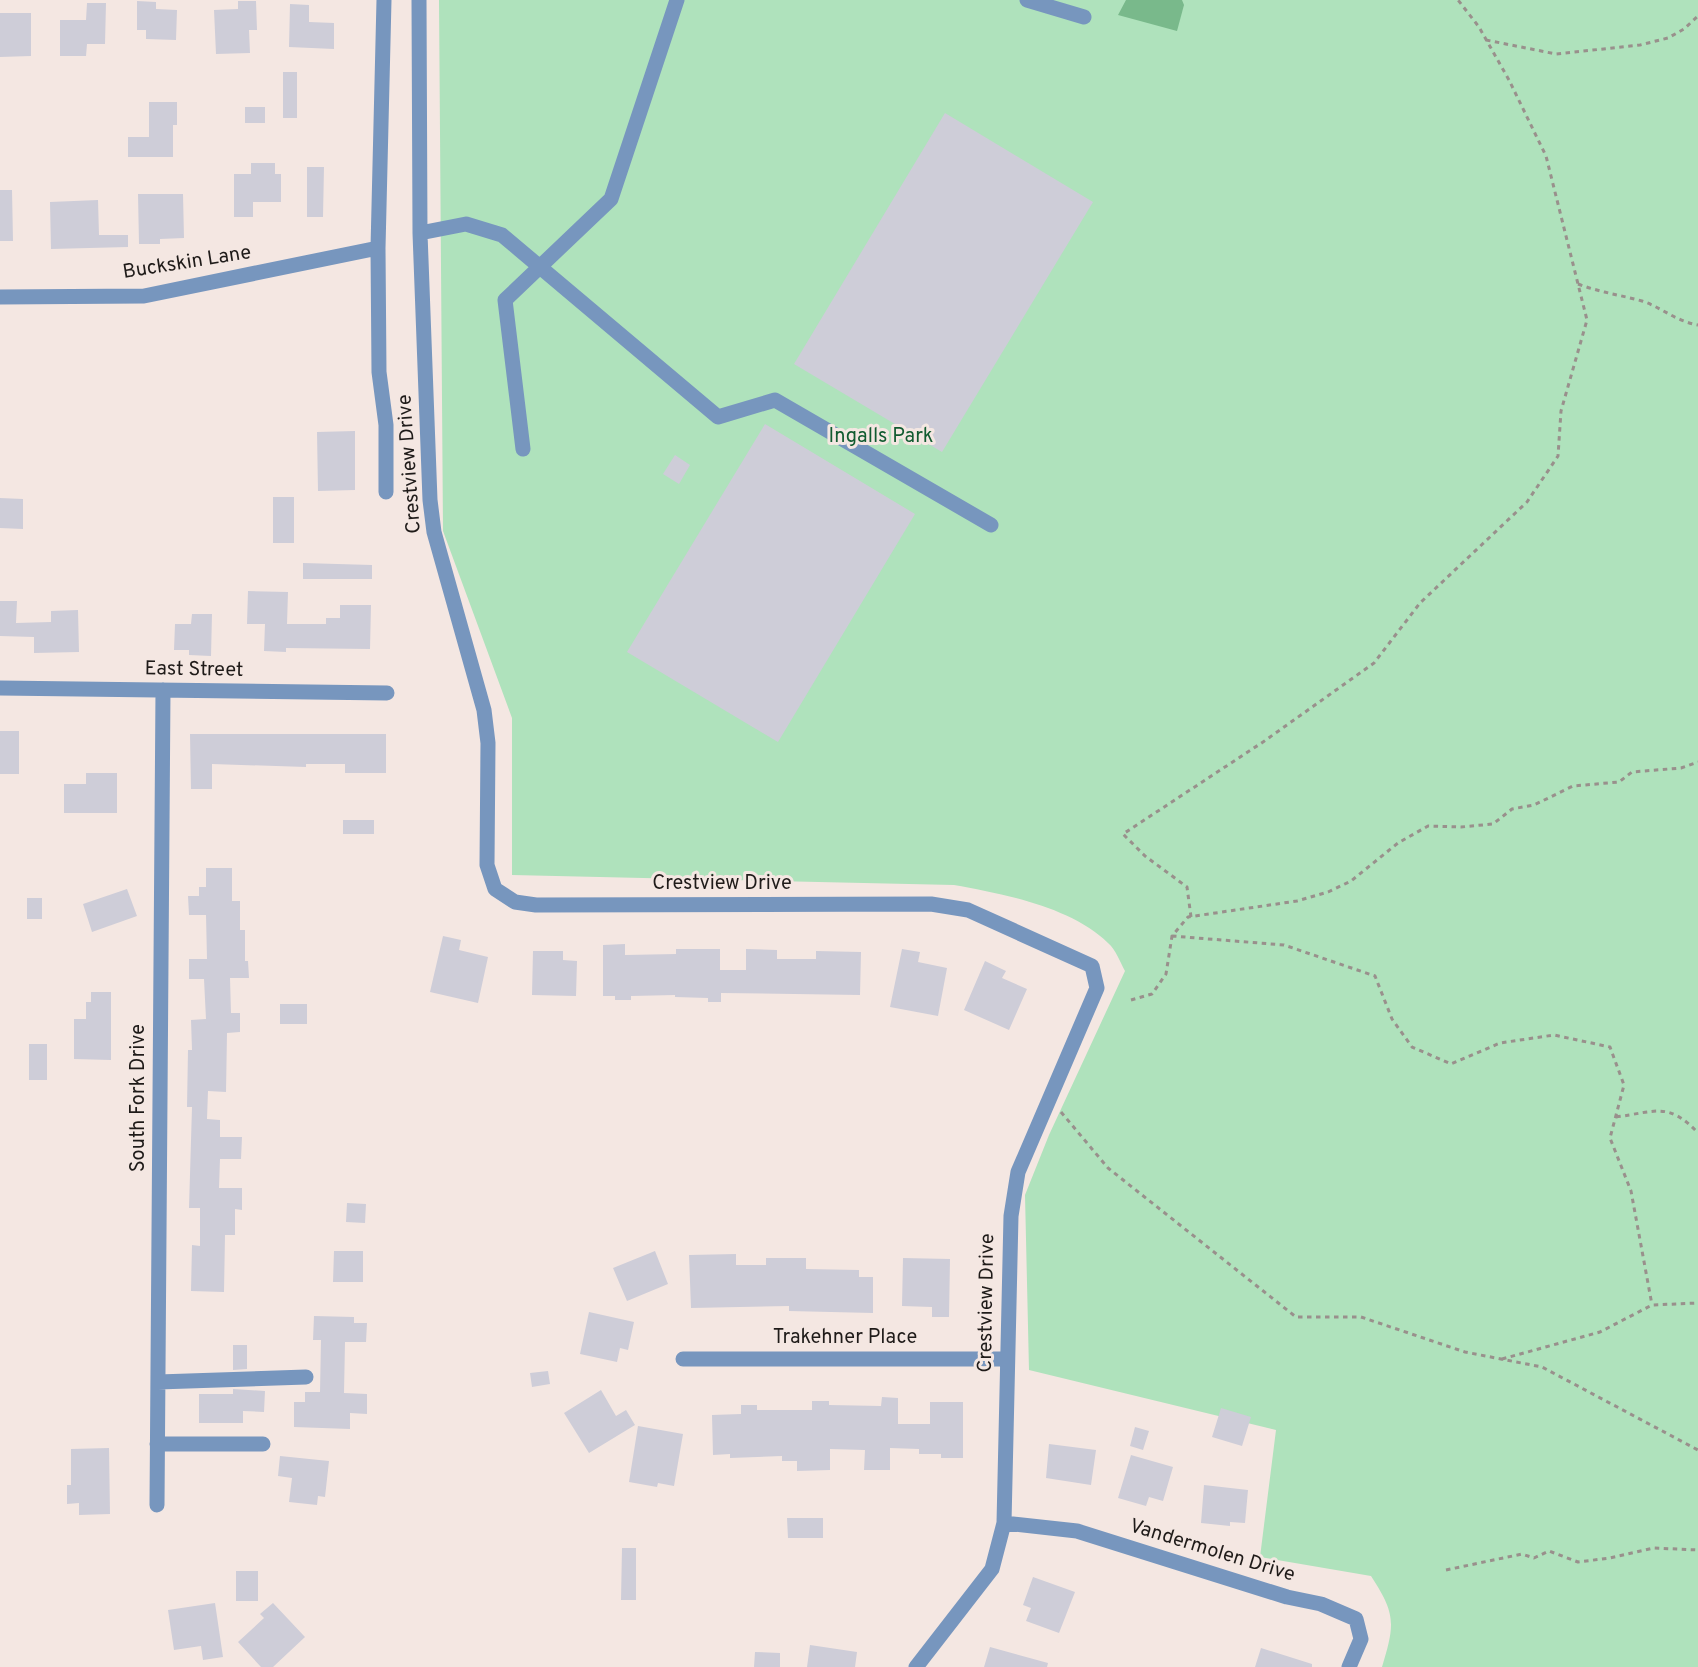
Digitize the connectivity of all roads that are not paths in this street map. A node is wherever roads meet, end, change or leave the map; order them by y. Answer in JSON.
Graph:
{"nodes":[{"id":1,"x":384,"y":0,"type":"edge"},
{"id":2,"x":419,"y":0,"type":"edge"},
{"id":3,"x":677,"y":0,"type":"edge"},
{"id":4,"x":1027,"y":0,"type":"edge"},
{"id":5,"x":1084,"y":17,"type":"dead end"},
{"id":6,"x":420,"y":233,"type":"junction"},
{"id":7,"x":378,"y":248,"type":"junction"},
{"id":8,"x":540,"y":267,"type":"junction"},
{"id":9,"x":0,"y":297,"type":"edge"},
{"id":10,"x":524,"y":449,"type":"dead end"},
{"id":11,"x":386,"y":492,"type":"dead end"},
{"id":12,"x":991,"y":525,"type":"dead end"},
{"id":13,"x":0,"y":688,"type":"edge"},
{"id":14,"x":163,"y":690,"type":"junction"},
{"id":15,"x":387,"y":693,"type":"dead end"},
{"id":16,"x":683,"y":1359,"type":"dead end"},
{"id":17,"x":1007,"y":1359,"type":"junction"},
{"id":18,"x":306,"y":1377,"type":"dead end"},
{"id":19,"x":158,"y":1383,"type":"junction"},
{"id":20,"x":158,"y":1444,"type":"junction"},
{"id":21,"x":263,"y":1444,"type":"dead end"},
{"id":22,"x":157,"y":1505,"type":"dead end"},
{"id":23,"x":1004,"y":1523,"type":"junction"},
{"id":24,"x":916,"y":1667,"type":"edge"},
{"id":25,"x":1349,"y":1667,"type":"edge"}],
"edges":[{"from":1,"to":7,"type":"street","name":"Crestview Drive"},
{"from":2,"to":6,"type":"street","name":"Crestview Drive"},
{"from":3,"to":8,"type":"street"},
{"from":4,"to":5,"type":"street"},
{"from":6,"to":8,"type":"street"},
{"from":6,"to":17,"type":"street","name":"Crestview Drive"},
{"from":7,"to":9,"type":"street","name":"Buckskin Lane"},
{"from":7,"to":11,"type":"street","name":"Crestview Drive"},
{"from":8,"to":10,"type":"street"},
{"from":8,"to":12,"type":"street"},
{"from":13,"to":14,"type":"street","name":"East Street"},
{"from":14,"to":15,"type":"street","name":"East Street"},
{"from":14,"to":19,"type":"street","name":"South Fork Drive"},
{"from":16,"to":17,"type":"street","name":"Trakehner Place"},
{"from":17,"to":23,"type":"street","name":"Crestview Drive"},
{"from":18,"to":19,"type":"street"},
{"from":19,"to":20,"type":"street","name":"South Fork Drive"},
{"from":20,"to":21,"type":"street"},
{"from":20,"to":22,"type":"street","name":"South Fork Drive"},
{"from":23,"to":24,"type":"street","name":"Crestview Drive"},
{"from":23,"to":25,"type":"street","name":"Vandermolen Drive"}]}
